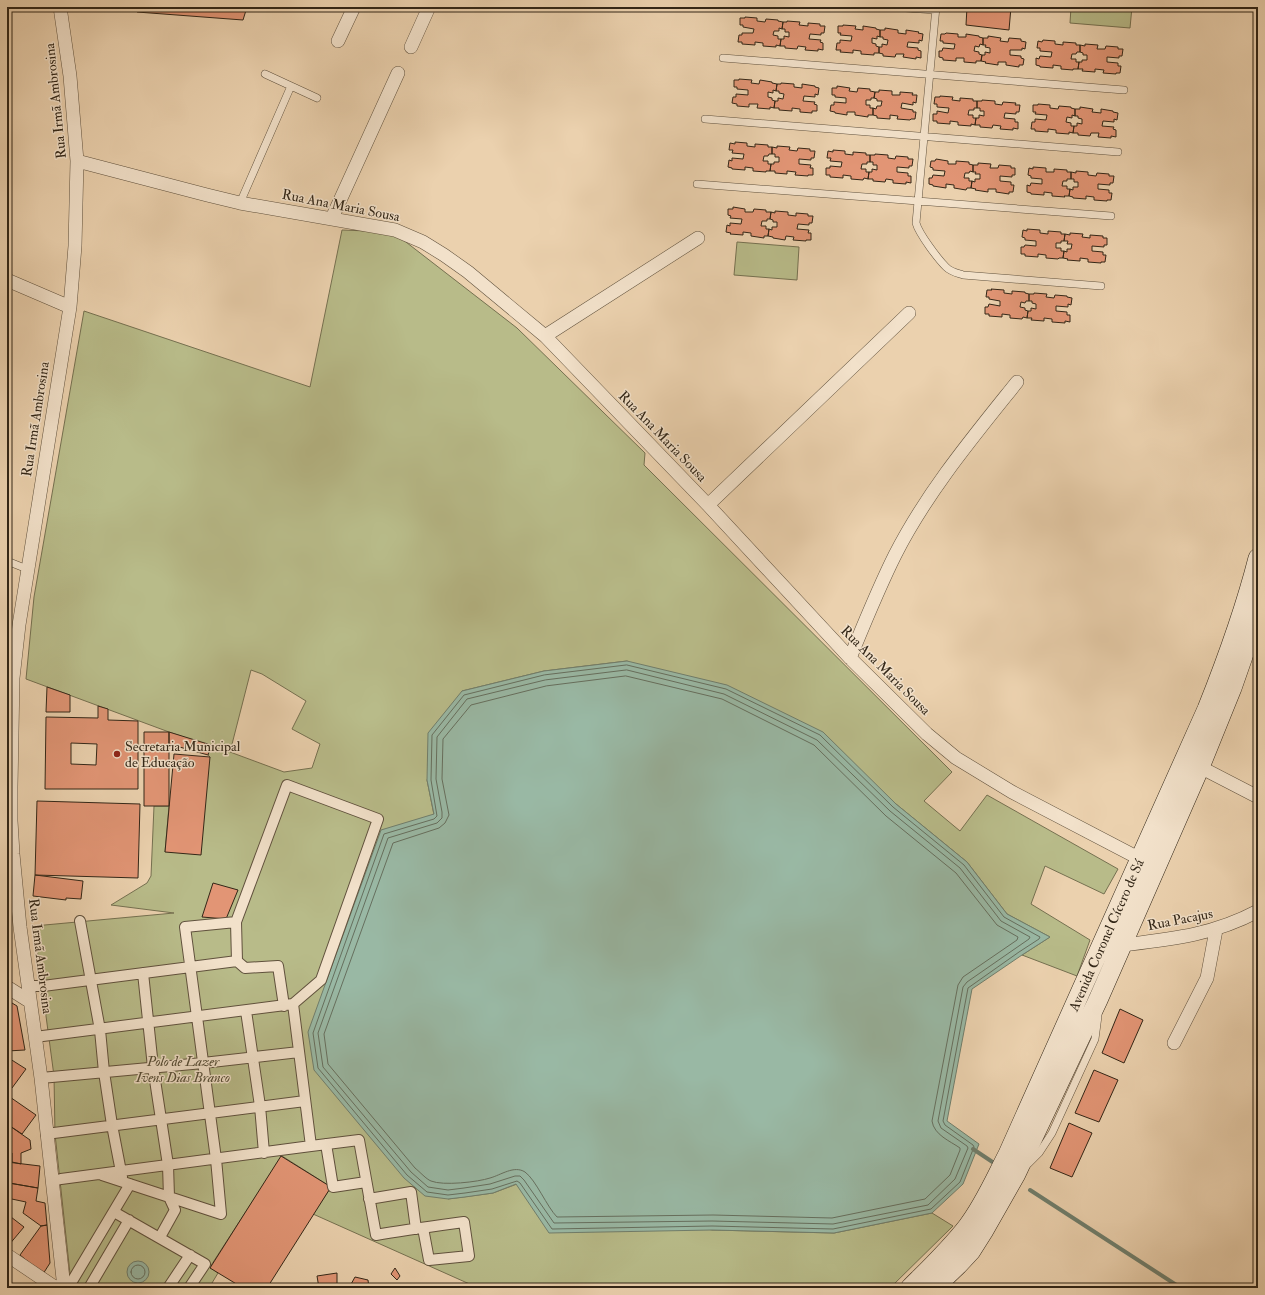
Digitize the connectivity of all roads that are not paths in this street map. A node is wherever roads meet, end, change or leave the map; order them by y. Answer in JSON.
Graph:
{"nodes":[{"id":1,"x":60,"y":7,"type":"edge"},
{"id":2,"x":354,"y":7,"type":"edge"},
{"id":3,"x":429,"y":7,"type":"edge"},
{"id":4,"x":891,"y":7,"type":"edge"},
{"id":5,"x":935,"y":8,"type":"edge"},
{"id":6,"x":338,"y":41,"type":"dead end"},
{"id":7,"x":411,"y":47,"type":"dead end"},
{"id":8,"x":723,"y":58,"type":"dead end"},
{"id":9,"x":398,"y":73,"type":"dead end"},
{"id":10,"x":265,"y":74,"type":"dead end"},
{"id":11,"x":930,"y":74,"type":"junction"},
{"id":12,"x":291,"y":86,"type":"junction"},
{"id":13,"x":1124,"y":90,"type":"dead end"},
{"id":14,"x":317,"y":98,"type":"dead end"},
{"id":15,"x":705,"y":119,"type":"dead end"},
{"id":16,"x":924,"y":136,"type":"junction"},
{"id":17,"x":1118,"y":152,"type":"dead end"},
{"id":18,"x":77,"y":162,"type":"junction"},
{"id":19,"x":697,"y":184,"type":"dead end"},
{"id":20,"x":918,"y":201,"type":"junction"},
{"id":21,"x":240,"y":202,"type":"junction"},
{"id":22,"x":1110,"y":216,"type":"dead end"},
{"id":23,"x":332,"y":218,"type":"junction"},
{"id":24,"x":698,"y":238,"type":"dead end"},
{"id":25,"x":7,"y":280,"type":"edge"},
{"id":26,"x":1100,"y":286,"type":"dead end"},
{"id":27,"x":70,"y":307,"type":"junction"},
{"id":28,"x":909,"y":313,"type":"dead end"},
{"id":29,"x":545,"y":336,"type":"junction"},
{"id":30,"x":1017,"y":382,"type":"dead end"},
{"id":31,"x":708,"y":505,"type":"junction"},
{"id":32,"x":1258,"y":558,"type":"edge"},
{"id":33,"x":7,"y":561,"type":"edge"},
{"id":34,"x":27,"y":569,"type":"junction"},
{"id":35,"x":1258,"y":608,"type":"edge"},
{"id":36,"x":1252,"y":647,"type":"edge"},
{"id":37,"x":850,"y":658,"type":"junction"},
{"id":38,"x":1200,"y":767,"type":"junction"},
{"id":39,"x":1258,"y":797,"type":"edge"},
{"id":40,"x":9,"y":820,"type":"edge"},
{"id":41,"x":1148,"y":863,"type":"junction"},
{"id":42,"x":1258,"y":911,"type":"edge"},
{"id":43,"x":80,"y":921,"type":"dead end"},
{"id":44,"x":236,"y":922,"type":"junction"},
{"id":45,"x":1216,"y":930,"type":"junction"},
{"id":46,"x":1104,"y":942,"type":"junction"},
{"id":47,"x":1122,"y":945,"type":"junction"},
{"id":48,"x":237,"y":961,"type":"junction"},
{"id":49,"x":190,"y":967,"type":"junction"},
{"id":50,"x":143,"y":973,"type":"junction"},
{"id":51,"x":92,"y":980,"type":"junction"},
{"id":52,"x":28,"y":986,"type":"junction"},
{"id":53,"x":7,"y":987,"type":"edge"},
{"id":54,"x":29,"y":1001,"type":"junction"},
{"id":55,"x":288,"y":1005,"type":"junction"},
{"id":56,"x":246,"y":1010,"type":"junction"},
{"id":57,"x":197,"y":1017,"type":"junction"},
{"id":58,"x":149,"y":1023,"type":"junction"},
{"id":59,"x":100,"y":1030,"type":"junction"},
{"id":60,"x":35,"y":1038,"type":"junction"},
{"id":61,"x":1174,"y":1043,"type":"dead end"},
{"id":62,"x":299,"y":1052,"type":"junction"},
{"id":63,"x":253,"y":1057,"type":"junction"},
{"id":64,"x":203,"y":1063,"type":"junction"},
{"id":65,"x":153,"y":1067,"type":"junction"},
{"id":66,"x":104,"y":1072,"type":"junction"},
{"id":67,"x":41,"y":1078,"type":"junction"},
{"id":68,"x":305,"y":1101,"type":"junction"},
{"id":69,"x":260,"y":1106,"type":"junction"},
{"id":70,"x":210,"y":1113,"type":"junction"},
{"id":71,"x":161,"y":1119,"type":"junction"},
{"id":72,"x":112,"y":1125,"type":"junction"},
{"id":73,"x":46,"y":1134,"type":"junction"},
{"id":74,"x":326,"y":1144,"type":"junction"},
{"id":75,"x":311,"y":1146,"type":"junction"},
{"id":76,"x":264,"y":1152,"type":"junction"},
{"id":77,"x":216,"y":1159,"type":"junction"},
{"id":78,"x":168,"y":1165,"type":"junction"},
{"id":79,"x":121,"y":1171,"type":"junction"},
{"id":80,"x":99,"y":1174,"type":"junction"},
{"id":81,"x":53,"y":1181,"type":"junction"},
{"id":82,"x":366,"y":1182,"type":"junction"},
{"id":83,"x":126,"y":1183,"type":"junction"},
{"id":84,"x":169,"y":1197,"type":"junction"},
{"id":85,"x":369,"y":1199,"type":"junction"},
{"id":86,"x":114,"y":1212,"type":"junction"},
{"id":87,"x":129,"y":1220,"type":"junction"},
{"id":88,"x":420,"y":1228,"type":"junction"},
{"id":89,"x":160,"y":1237,"type":"junction"},
{"id":90,"x":7,"y":1254,"type":"edge"},
{"id":91,"x":190,"y":1255,"type":"junction"},
{"id":92,"x":56,"y":1288,"type":"edge"},
{"id":93,"x":64,"y":1288,"type":"edge"},
{"id":94,"x":68,"y":1288,"type":"edge"},
{"id":95,"x":88,"y":1288,"type":"edge"},
{"id":96,"x":168,"y":1288,"type":"edge"},
{"id":97,"x":188,"y":1288,"type":"edge"},
{"id":98,"x":910,"y":1288,"type":"edge"},
{"id":99,"x":934,"y":1288,"type":"edge"}],
"edges":[{"from":1,"to":18,"type":"street","name":"Rua Irmã Ambrosina"},
{"from":2,"to":6,"type":"street"},
{"from":3,"to":7,"type":"street"},
{"from":4,"to":5,"type":"lane"},
{"from":5,"to":11,"type":"lane"},
{"from":8,"to":11,"type":"lane"},
{"from":9,"to":23,"type":"street"},
{"from":10,"to":12,"type":"lane"},
{"from":11,"to":13,"type":"lane"},
{"from":11,"to":16,"type":"lane"},
{"from":12,"to":14,"type":"lane"},
{"from":12,"to":21,"type":"lane"},
{"from":15,"to":16,"type":"lane"},
{"from":16,"to":17,"type":"lane"},
{"from":16,"to":20,"type":"lane"},
{"from":18,"to":21,"type":"street","name":"Rua Ana Maria Sousa"},
{"from":18,"to":27,"type":"street","name":"Rua Irmã Ambrosina"},
{"from":19,"to":20,"type":"lane"},
{"from":20,"to":22,"type":"lane"},
{"from":20,"to":26,"type":"lane"},
{"from":21,"to":23,"type":"street","name":"Rua Ana Maria Sousa"},
{"from":23,"to":29,"type":"street","name":"Rua Ana Maria Sousa"},
{"from":24,"to":29,"type":"street"},
{"from":25,"to":27,"type":"street"},
{"from":27,"to":34,"type":"street","name":"Rua Irmã Ambrosina"},
{"from":28,"to":31,"type":"street"},
{"from":29,"to":31,"type":"street","name":"Rua Ana Maria Sousa"},
{"from":30,"to":37,"type":"street"},
{"from":31,"to":37,"type":"street","name":"Rua Ana Maria Sousa"},
{"from":32,"to":41,"type":"main road","name":"Avenida Coronel Cícero de Sá"},
{"from":33,"to":34,"type":"lane"},
{"from":34,"to":40,"type":"street","name":"Rua Irmã Ambrosina"},
{"from":35,"to":36,"type":"main road","name":"Avenida Coronel Cícero de Sá"},
{"from":36,"to":38,"type":"main road","name":"Avenida Coronel Cícero de Sá"},
{"from":37,"to":41,"type":"street","name":"Rua Ana Maria Sousa"},
{"from":38,"to":39,"type":"street"},
{"from":38,"to":41,"type":"main road","name":"Avenida Coronel Cícero de Sá"},
{"from":40,"to":52,"type":"street","name":"Rua Irmã Ambrosina"},
{"from":41,"to":46,"type":"main road","name":"Avenida Coronel Cícero de Sá"},
{"from":41,"to":47,"type":"main road","name":"Avenida Coronel Cícero de Sá"},
{"from":42,"to":45,"type":"street","name":"Rua Pacajus"},
{"from":43,"to":51,"type":"street"},
{"from":44,"to":48,"type":"street"},
{"from":44,"to":49,"type":"street"},
{"from":44,"to":55,"type":"street"},
{"from":45,"to":47,"type":"street","name":"Rua Pacajus"},
{"from":45,"to":61,"type":"street"},
{"from":46,"to":47,"type":"street","name":"Rua Pacajus"},
{"from":46,"to":98,"type":"main road","name":"Avenida Coronel Cícero de Sá"},
{"from":47,"to":99,"type":"main road","name":"Avenida Coronel Cícero de Sá"},
{"from":48,"to":49,"type":"street"},
{"from":48,"to":55,"type":"street"},
{"from":49,"to":50,"type":"street"},
{"from":49,"to":57,"type":"street"},
{"from":50,"to":51,"type":"street"},
{"from":50,"to":58,"type":"street"},
{"from":51,"to":52,"type":"street"},
{"from":51,"to":59,"type":"street"},
{"from":52,"to":54,"type":"street","name":"Rua Irmã Ambrosina"},
{"from":53,"to":54,"type":"street"},
{"from":54,"to":60,"type":"street","name":"Rua Irmã Ambrosina"},
{"from":55,"to":56,"type":"street"},
{"from":55,"to":62,"type":"street"},
{"from":56,"to":57,"type":"street"},
{"from":56,"to":63,"type":"street"},
{"from":57,"to":58,"type":"street"},
{"from":57,"to":64,"type":"street"},
{"from":58,"to":59,"type":"street"},
{"from":58,"to":65,"type":"street"},
{"from":59,"to":60,"type":"street"},
{"from":59,"to":66,"type":"street"},
{"from":60,"to":67,"type":"street","name":"Rua Irmã Ambrosina"},
{"from":62,"to":63,"type":"street"},
{"from":62,"to":68,"type":"street"},
{"from":63,"to":64,"type":"street"},
{"from":63,"to":69,"type":"street"},
{"from":64,"to":65,"type":"street"},
{"from":64,"to":70,"type":"street"},
{"from":65,"to":66,"type":"street"},
{"from":65,"to":71,"type":"street"},
{"from":66,"to":67,"type":"street"},
{"from":66,"to":72,"type":"street"},
{"from":67,"to":73,"type":"street","name":"Rua Irmã Ambrosina"},
{"from":68,"to":69,"type":"street"},
{"from":68,"to":75,"type":"street"},
{"from":69,"to":70,"type":"street"},
{"from":69,"to":76,"type":"street"},
{"from":70,"to":71,"type":"street"},
{"from":70,"to":77,"type":"street"},
{"from":71,"to":72,"type":"street"},
{"from":71,"to":78,"type":"street"},
{"from":72,"to":73,"type":"street"},
{"from":72,"to":79,"type":"street"},
{"from":73,"to":81,"type":"street","name":"Rua Irmã Ambrosina"},
{"from":74,"to":75,"type":"street"},
{"from":74,"to":82,"type":"street"},
{"from":74,"to":82,"type":"street"},
{"from":75,"to":76,"type":"street"},
{"from":76,"to":77,"type":"street"},
{"from":77,"to":78,"type":"street"},
{"from":77,"to":84,"type":"street"},
{"from":78,"to":79,"type":"street"},
{"from":78,"to":84,"type":"street"},
{"from":79,"to":80,"type":"street"},
{"from":79,"to":83,"type":"street"},
{"from":80,"to":81,"type":"street"},
{"from":80,"to":83,"type":"street"},
{"from":81,"to":93,"type":"street","name":"Rua Irmã Ambrosina"},
{"from":82,"to":85,"type":"street"},
{"from":83,"to":84,"type":"street"},
{"from":83,"to":86,"type":"street"},
{"from":84,"to":89,"type":"street"},
{"from":85,"to":88,"type":"street"},
{"from":85,"to":88,"type":"street"},
{"from":86,"to":87,"type":"street"},
{"from":86,"to":94,"type":"street"},
{"from":87,"to":89,"type":"street"},
{"from":87,"to":95,"type":"street"},
{"from":88,"to":88,"type":"street"},
{"from":89,"to":91,"type":"street"},
{"from":90,"to":92,"type":"street"},
{"from":91,"to":96,"type":"street"},
{"from":91,"to":97,"type":"street"}]}
